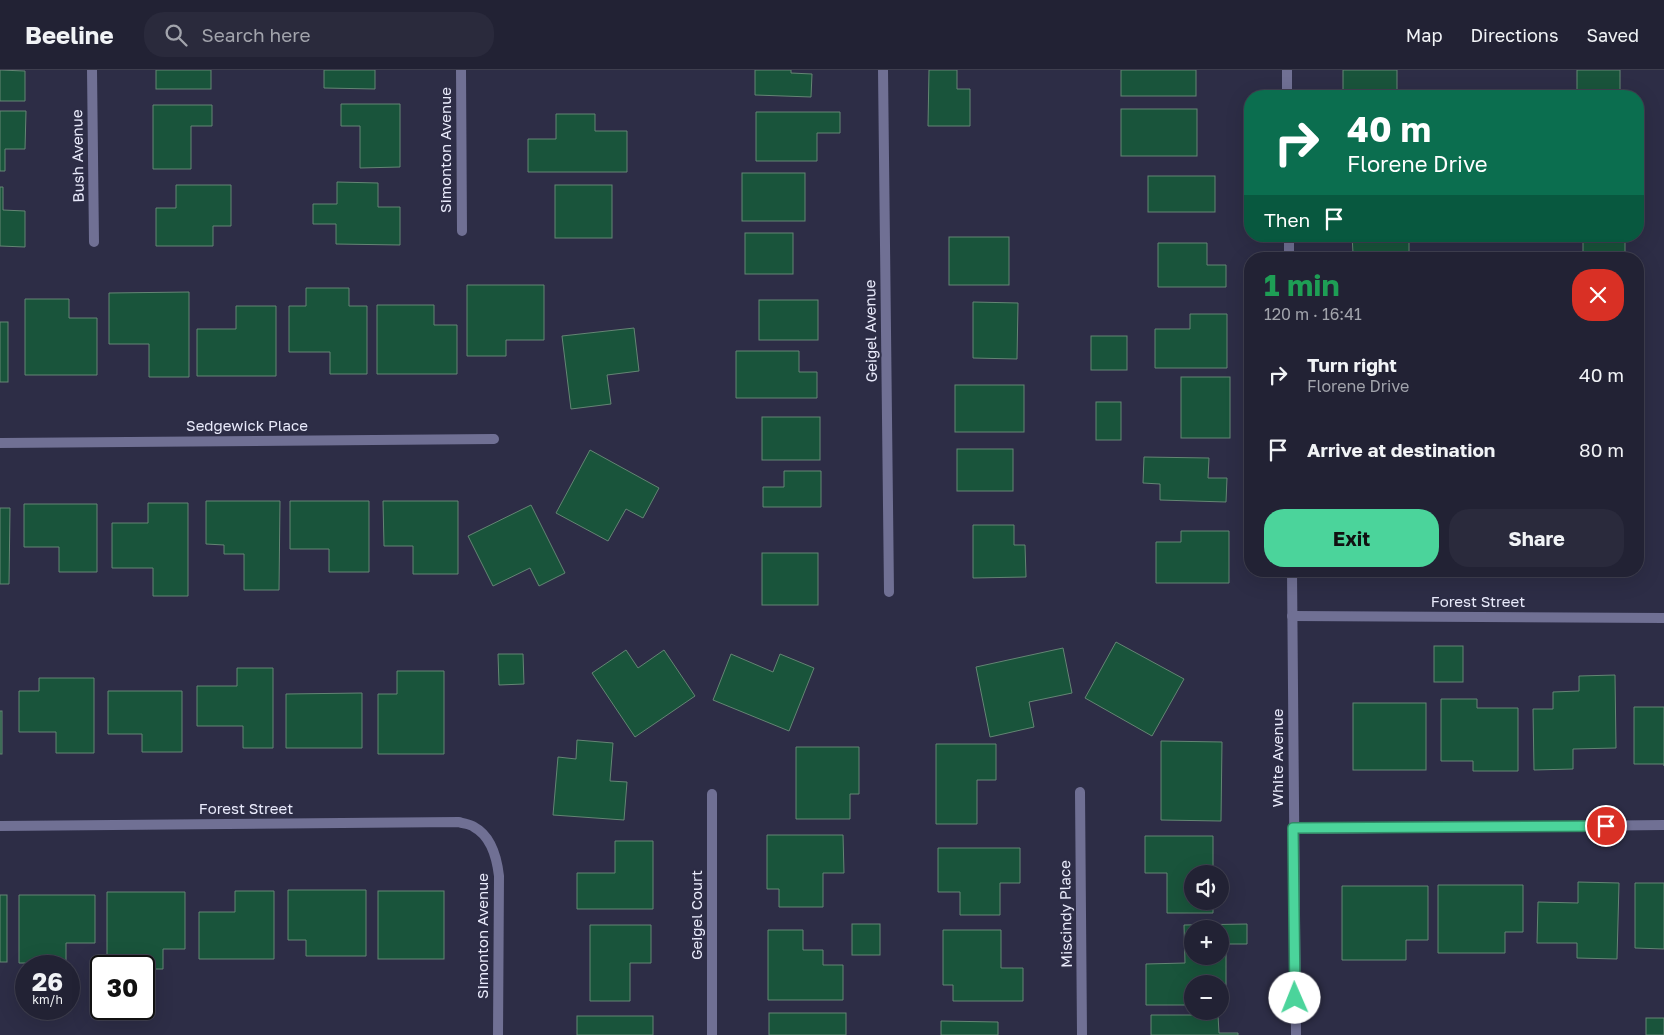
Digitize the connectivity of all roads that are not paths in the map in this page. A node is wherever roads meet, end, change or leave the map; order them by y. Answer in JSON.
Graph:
{"nodes":[{"id":1,"x":92,"y":70,"type":"edge"},
{"id":2,"x":461,"y":70,"type":"edge"},
{"id":3,"x":883,"y":70,"type":"edge"},
{"id":4,"x":1287,"y":70,"type":"edge"},
{"id":5,"x":1287,"y":90,"type":"edge"},
{"id":6,"x":462,"y":230,"type":"dead end"},
{"id":7,"x":94,"y":242,"type":"dead end"},
{"id":8,"x":494,"y":439,"type":"dead end"},
{"id":9,"x":0,"y":444,"type":"edge"},
{"id":10,"x":1292,"y":577,"type":"edge"},
{"id":11,"x":889,"y":592,"type":"dead end"},
{"id":12,"x":1292,"y":616,"type":"junction"},
{"id":13,"x":1664,"y":618,"type":"edge"},
{"id":14,"x":1080,"y":792,"type":"dead end"},
{"id":15,"x":712,"y":794,"type":"dead end"},
{"id":16,"x":1664,"y":825,"type":"edge"},
{"id":17,"x":0,"y":826,"type":"edge"},
{"id":18,"x":1293,"y":828,"type":"junction"},
{"id":19,"x":487,"y":839,"type":"joint"},
{"id":20,"x":498,"y":1035,"type":"edge"},
{"id":21,"x":712,"y":1035,"type":"edge"},
{"id":22,"x":1082,"y":1035,"type":"edge"},
{"id":23,"x":1296,"y":1035,"type":"edge"}],
"edges":[{"from":1,"to":7,"type":"street","name":"Bush Avenue"},
{"from":2,"to":6,"type":"street","name":"Simonton Avenue"},
{"from":3,"to":11,"type":"street","name":"Geigel Avenue"},
{"from":4,"to":5,"type":"street"},
{"from":8,"to":9,"type":"street","name":"Sedgewick Place"},
{"from":10,"to":12,"type":"street","name":"White Avenue"},
{"from":12,"to":13,"type":"street","name":"Forest Street"},
{"from":12,"to":18,"type":"street","name":"White Avenue"},
{"from":14,"to":22,"type":"street","name":"Miscindy Place"},
{"from":15,"to":21,"type":"street","name":"Geigel Court"},
{"from":16,"to":18,"type":"street"},
{"from":17,"to":19,"type":"street","name":"Forest Street"},
{"from":18,"to":23,"type":"street","name":"White Avenue"},
{"from":19,"to":20,"type":"street","name":"Simonton Avenue"}]}
